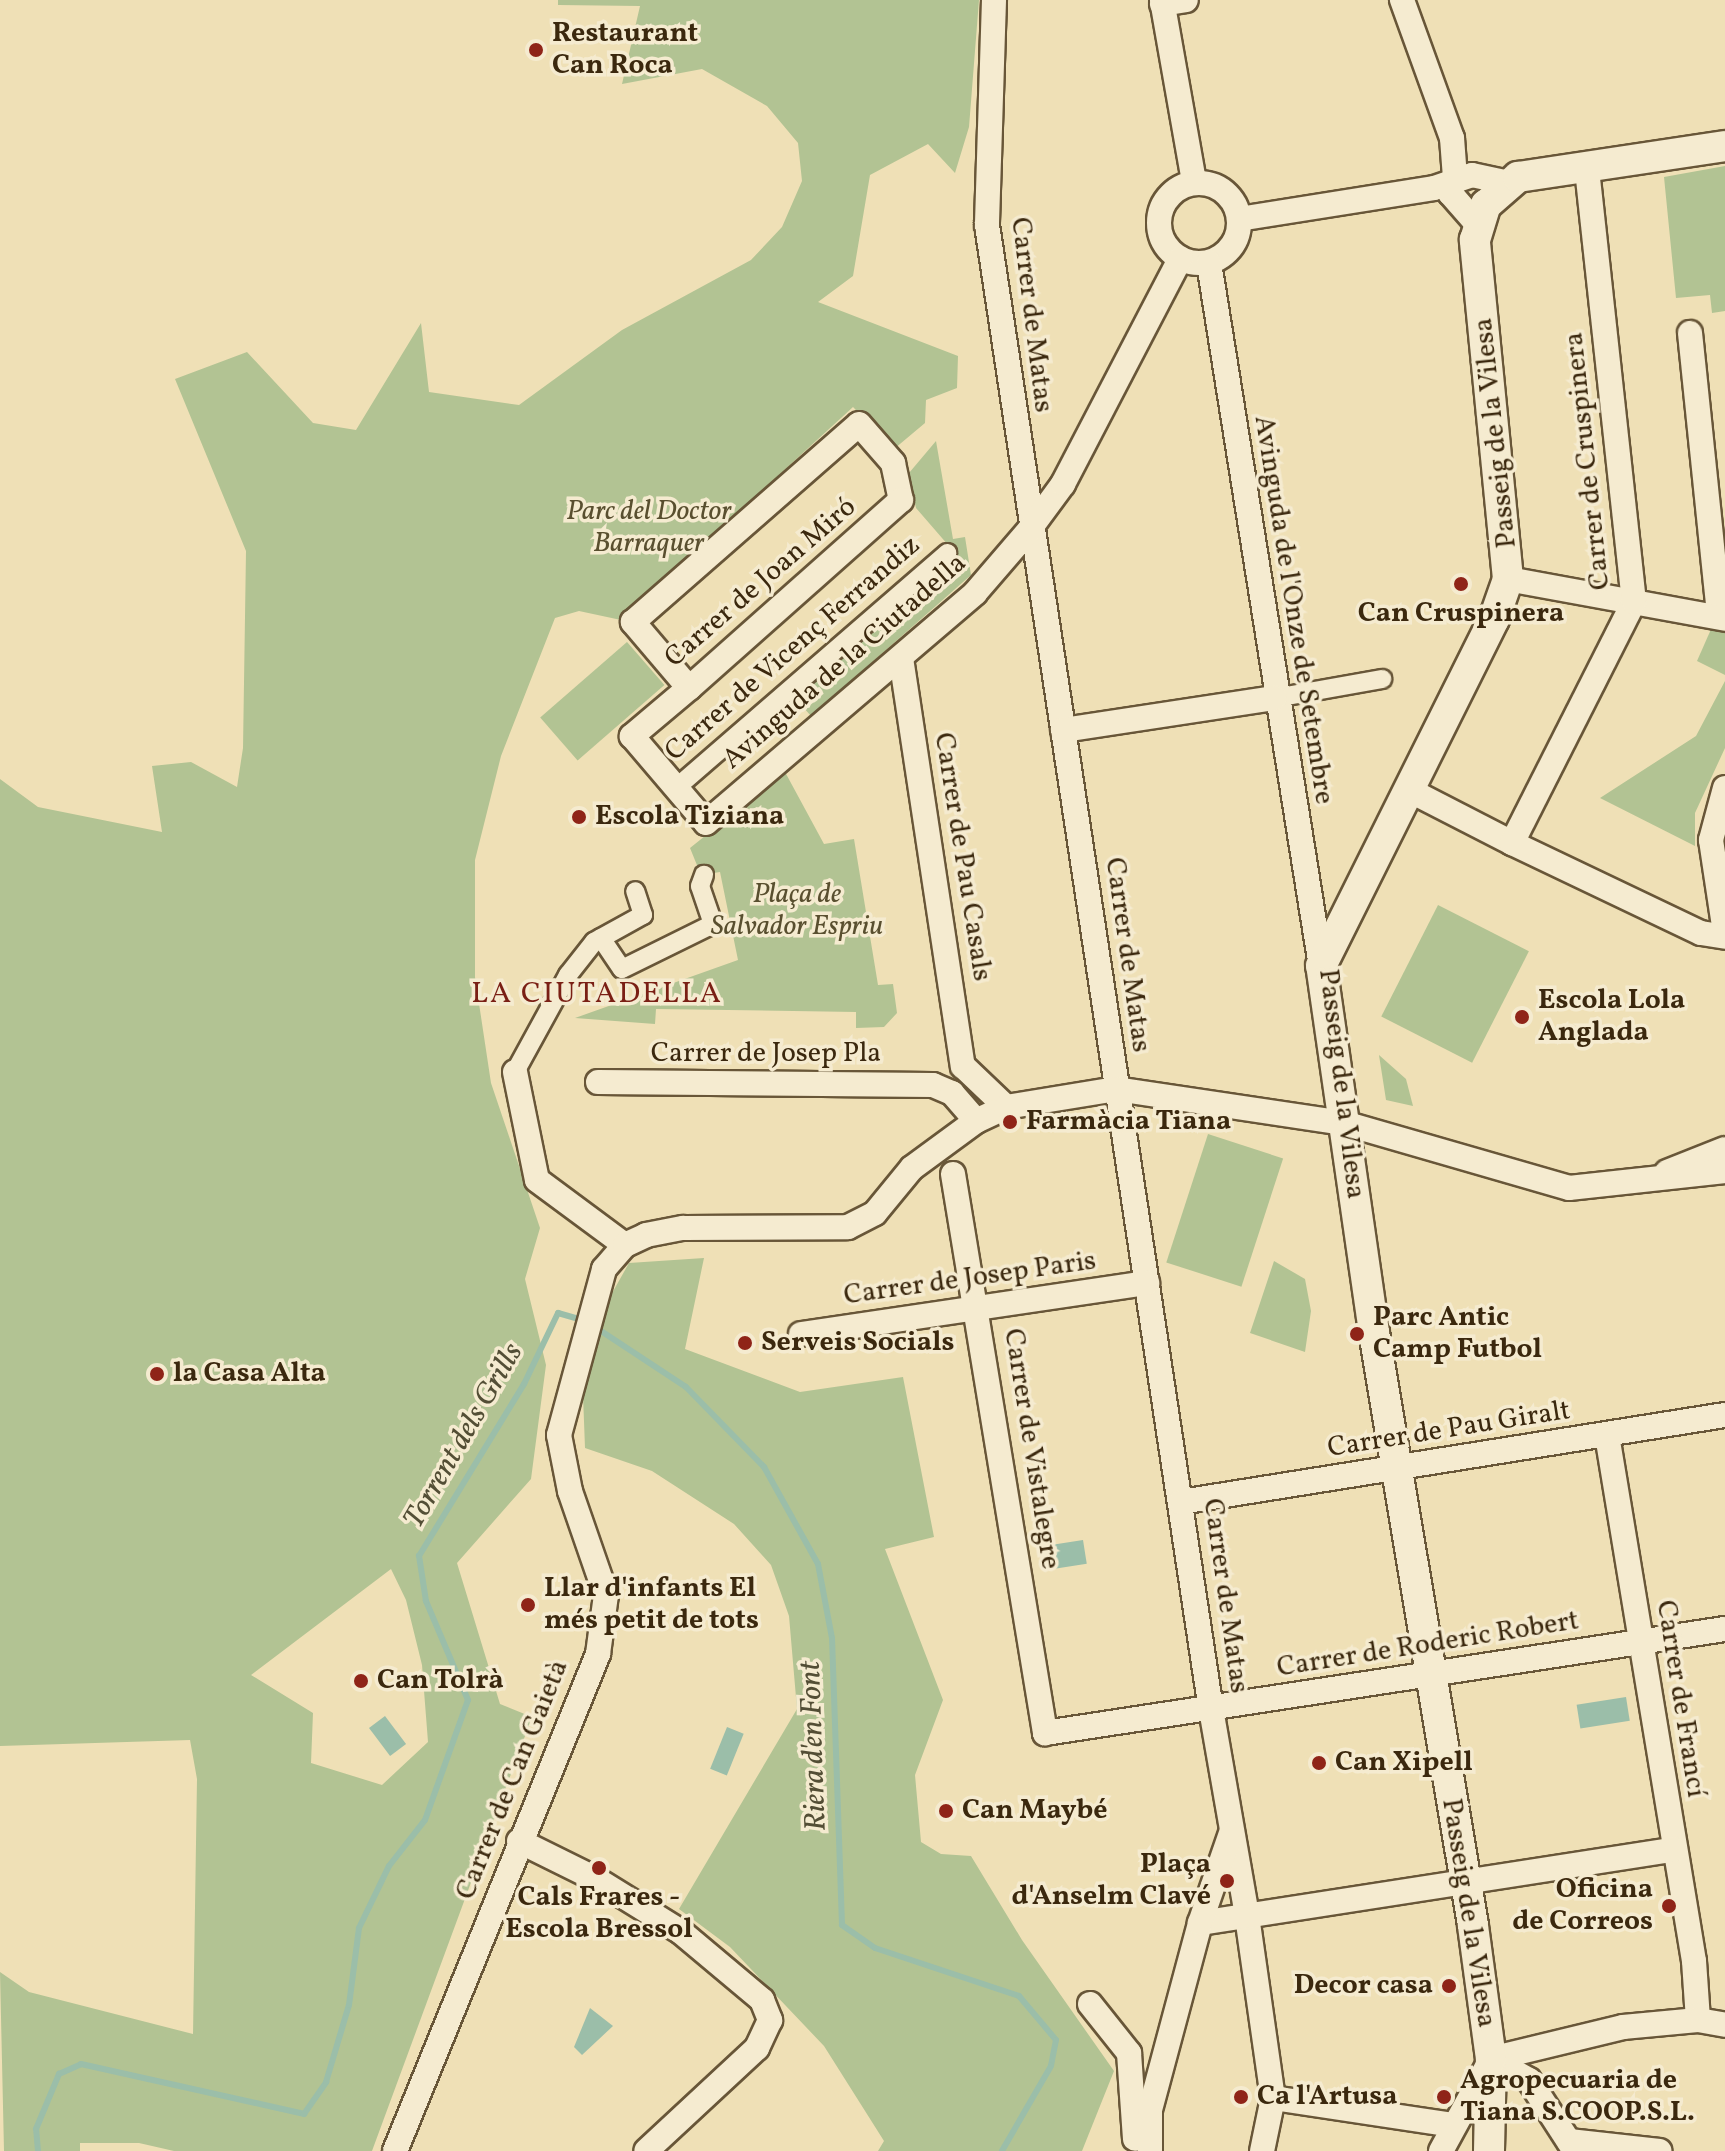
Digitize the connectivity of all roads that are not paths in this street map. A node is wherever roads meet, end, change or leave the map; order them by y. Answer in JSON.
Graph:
{"nodes":[{"id":1,"x":994,"y":0,"type":"edge"},
{"id":2,"x":1402,"y":0,"type":"edge"},
{"id":3,"x":1170,"y":1,"type":"edge"},
{"id":4,"x":1725,"y":146,"type":"edge"},
{"id":5,"x":1587,"y":167,"type":"junction"},
{"id":6,"x":1194,"y":182,"type":"junction"},
{"id":7,"x":1509,"y":183,"type":"junction"},
{"id":8,"x":1446,"y":186,"type":"junction"},
{"id":9,"x":1482,"y":214,"type":"junction"},
{"id":10,"x":1239,"y":219,"type":"junction"},
{"id":11,"x":1180,"y":259,"type":"junction"},
{"id":12,"x":1209,"y":263,"type":"junction"},
{"id":13,"x":1690,"y":333,"type":"dead end"},
{"id":14,"x":1030,"y":529,"type":"junction"},
{"id":15,"x":947,"y":553,"type":"dead end"},
{"id":16,"x":1508,"y":579,"type":"junction"},
{"id":17,"x":1634,"y":602,"type":"junction"},
{"id":18,"x":1722,"y":617,"type":"edge"},
{"id":19,"x":901,"y":658,"type":"junction"},
{"id":20,"x":1382,"y":679,"type":"dead end"},
{"id":21,"x":689,"y":688,"type":"junction"},
{"id":22,"x":1275,"y":698,"type":"junction"},
{"id":23,"x":1063,"y":730,"type":"junction"},
{"id":24,"x":632,"y":736,"type":"joint"},
{"id":25,"x":676,"y":788,"type":"junction"},
{"id":26,"x":1725,"y":788,"type":"edge"},
{"id":27,"x":1407,"y":789,"type":"junction"},
{"id":28,"x":1512,"y":843,"type":"junction"},
{"id":29,"x":704,"y":875,"type":"dead end"},
{"id":30,"x":635,"y":891,"type":"dead end"},
{"id":31,"x":1725,"y":935,"type":"edge"},
{"id":32,"x":601,"y":938,"type":"junction"},
{"id":33,"x":1321,"y":966,"type":"junction"},
{"id":34,"x":515,"y":1072,"type":"joint"},
{"id":35,"x":972,"y":1075,"type":"junction"},
{"id":36,"x":598,"y":1082,"type":"dead end"},
{"id":37,"x":942,"y":1089,"type":"junction"},
{"id":38,"x":1116,"y":1089,"type":"junction"},
{"id":39,"x":1006,"y":1107,"type":"junction"},
{"id":40,"x":976,"y":1121,"type":"junction"},
{"id":41,"x":1344,"y":1123,"type":"junction"},
{"id":42,"x":1725,"y":1149,"type":"edge"},
{"id":43,"x":1725,"y":1171,"type":"edge"},
{"id":44,"x":953,"y":1174,"type":"dead end"},
{"id":45,"x":1655,"y":1179,"type":"junction"},
{"id":46,"x":625,"y":1245,"type":"junction"},
{"id":47,"x":1147,"y":1283,"type":"junction"},
{"id":48,"x":979,"y":1308,"type":"junction"},
{"id":49,"x":801,"y":1334,"type":"dead end"},
{"id":50,"x":1725,"y":1415,"type":"edge"},
{"id":51,"x":1607,"y":1435,"type":"junction"},
{"id":52,"x":1400,"y":1470,"type":"junction"},
{"id":53,"x":1181,"y":1502,"type":"junction"},
{"id":54,"x":1725,"y":1629,"type":"edge"},
{"id":55,"x":1641,"y":1643,"type":"junction"},
{"id":56,"x":1430,"y":1676,"type":"junction"},
{"id":57,"x":1211,"y":1709,"type":"junction"},
{"id":58,"x":1045,"y":1733,"type":"joint"},
{"id":59,"x":1232,"y":1830,"type":"junction"},
{"id":60,"x":519,"y":1841,"type":"junction"},
{"id":61,"x":1674,"y":1850,"type":"junction"},
{"id":62,"x":1464,"y":1878,"type":"junction"},
{"id":63,"x":1247,"y":1916,"type":"junction"},
{"id":64,"x":1200,"y":1923,"type":"junction"},
{"id":65,"x":1090,"y":2004,"type":"dead end"},
{"id":66,"x":1698,"y":2020,"type":"junction"},
{"id":67,"x":1725,"y":2025,"type":"edge"},
{"id":68,"x":1491,"y":2059,"type":"junction"},
{"id":69,"x":1273,"y":2098,"type":"junction"},
{"id":70,"x":1454,"y":2125,"type":"junction"},
{"id":71,"x":1572,"y":2146,"type":"edge"},
{"id":72,"x":395,"y":2151,"type":"edge"},
{"id":73,"x":646,"y":2151,"type":"edge"},
{"id":74,"x":1135,"y":2151,"type":"edge"},
{"id":75,"x":1150,"y":2151,"type":"edge"},
{"id":76,"x":1262,"y":2151,"type":"edge"},
{"id":77,"x":1441,"y":2151,"type":"edge"},
{"id":78,"x":1489,"y":2151,"type":"edge"},
{"id":79,"x":1659,"y":2151,"type":"edge"}],
"edges":[{"from":1,"to":14,"type":"street","name":"Carrer de Matas"},
{"from":2,"to":8,"type":"street"},
{"from":3,"to":6,"type":"street"},
{"from":4,"to":5,"type":"street"},
{"from":5,"to":7,"type":"street"},
{"from":5,"to":17,"type":"street","name":"Carrer de Cruspinera"},
{"from":6,"to":10,"type":"street"},
{"from":6,"to":11,"type":"street"},
{"from":7,"to":8,"type":"street"},
{"from":7,"to":9,"type":"street"},
{"from":8,"to":9,"type":"street"},
{"from":8,"to":10,"type":"street"},
{"from":9,"to":16,"type":"street","name":"Passeig de la Vilesa"},
{"from":10,"to":12,"type":"street"},
{"from":11,"to":12,"type":"street"},
{"from":11,"to":14,"type":"street","name":"Avinguda de la Ciutadella"},
{"from":12,"to":22,"type":"street","name":"Avinguda de l'Onze de Setembre"},
{"from":13,"to":18,"type":"street"},
{"from":14,"to":19,"type":"street","name":"Avinguda de la Ciutadella"},
{"from":14,"to":23,"type":"street","name":"Carrer de Matas"},
{"from":15,"to":25,"type":"street","name":"Carrer de Vicenç Ferrandiz"},
{"from":16,"to":17,"type":"street"},
{"from":16,"to":27,"type":"street","name":"Passeig de la Vilesa"},
{"from":17,"to":18,"type":"street"},
{"from":17,"to":28,"type":"street","name":"Carrer de Cruspinera"},
{"from":19,"to":25,"type":"street","name":"Avinguda de la Ciutadella"},
{"from":19,"to":35,"type":"street","name":"Carrer de Pau Casals"},
{"from":20,"to":22,"type":"street"},
{"from":21,"to":21,"type":"street","name":"Carrer de Joan Miró"},
{"from":21,"to":24,"type":"street","name":"Carrer de Joan Miró"},
{"from":22,"to":23,"type":"street"},
{"from":22,"to":33,"type":"street","name":"Avinguda de l'Onze de Setembre"},
{"from":23,"to":38,"type":"street","name":"Carrer de Matas"},
{"from":24,"to":25,"type":"street","name":"Avinguda de la Ciutadella"},
{"from":26,"to":31,"type":"street"},
{"from":27,"to":28,"type":"street"},
{"from":27,"to":33,"type":"street","name":"Passeig de la Vilesa"},
{"from":28,"to":31,"type":"street"},
{"from":29,"to":32,"type":"street"},
{"from":30,"to":32,"type":"street"},
{"from":32,"to":34,"type":"street"},
{"from":33,"to":41,"type":"street","name":"Passeig de la Vilesa"},
{"from":34,"to":46,"type":"street"},
{"from":35,"to":37,"type":"street"},
{"from":35,"to":39,"type":"street"},
{"from":35,"to":40,"type":"street","name":"Carrer de Pau Casals"},
{"from":36,"to":37,"type":"street","name":"Carrer de Josep Pla"},
{"from":37,"to":40,"type":"street"},
{"from":38,"to":39,"type":"street"},
{"from":38,"to":41,"type":"street"},
{"from":38,"to":47,"type":"street","name":"Carrer de Matas"},
{"from":39,"to":40,"type":"street"},
{"from":40,"to":46,"type":"street"},
{"from":41,"to":45,"type":"street"},
{"from":41,"to":52,"type":"street","name":"Passeig de la Vilesa"},
{"from":42,"to":45,"type":"street"},
{"from":43,"to":45,"type":"street"},
{"from":44,"to":48,"type":"street","name":"Carrer de Vistalegre"},
{"from":46,"to":60,"type":"street","name":"Carrer de Can Gaietà"},
{"from":47,"to":48,"type":"street","name":"Carrer de Josep Paris"},
{"from":47,"to":53,"type":"street","name":"Carrer de Matas"},
{"from":48,"to":49,"type":"street","name":"Carrer de Josep Paris"},
{"from":48,"to":58,"type":"street","name":"Carrer de Vistalegre"},
{"from":50,"to":51,"type":"street","name":"Carrer de Pau Giralt"},
{"from":51,"to":52,"type":"street","name":"Carrer de Pau Giralt"},
{"from":51,"to":55,"type":"street","name":"Carrer de Francí"},
{"from":52,"to":53,"type":"street","name":"Carrer de Pau Giralt"},
{"from":52,"to":56,"type":"street","name":"Passeig de la Vilesa"},
{"from":53,"to":57,"type":"street","name":"Carrer de Matas"},
{"from":54,"to":55,"type":"street","name":"Carrer de Roderic Robert"},
{"from":55,"to":56,"type":"street","name":"Carrer de Roderic Robert"},
{"from":55,"to":61,"type":"street","name":"Carrer de Francí"},
{"from":56,"to":57,"type":"street","name":"Carrer de Roderic Robert"},
{"from":56,"to":62,"type":"street","name":"Passeig de la Vilesa"},
{"from":57,"to":58,"type":"street","name":"Carrer de Roderic Robert"},
{"from":57,"to":59,"type":"street","name":"Carrer de Matas"},
{"from":59,"to":63,"type":"street","name":"Carrer de Matas"},
{"from":59,"to":64,"type":"street"},
{"from":60,"to":72,"type":"street","name":"Carrer de Can Gaietà"},
{"from":60,"to":73,"type":"street"},
{"from":61,"to":62,"type":"street"},
{"from":61,"to":66,"type":"street","name":"Carrer de Francí"},
{"from":62,"to":63,"type":"street"},
{"from":62,"to":68,"type":"street","name":"Passeig de la Vilesa"},
{"from":63,"to":64,"type":"street"},
{"from":63,"to":69,"type":"street","name":"Carrer de Matas"},
{"from":64,"to":75,"type":"street"},
{"from":65,"to":74,"type":"street"},
{"from":66,"to":67,"type":"street"},
{"from":66,"to":68,"type":"street"},
{"from":68,"to":70,"type":"street"},
{"from":68,"to":71,"type":"street"},
{"from":68,"to":78,"type":"street","name":"Passeig de la Vilesa"},
{"from":69,"to":70,"type":"street"},
{"from":69,"to":76,"type":"street","name":"Carrer de Matas"},
{"from":70,"to":77,"type":"street"},
{"from":71,"to":79,"type":"street"}]}
